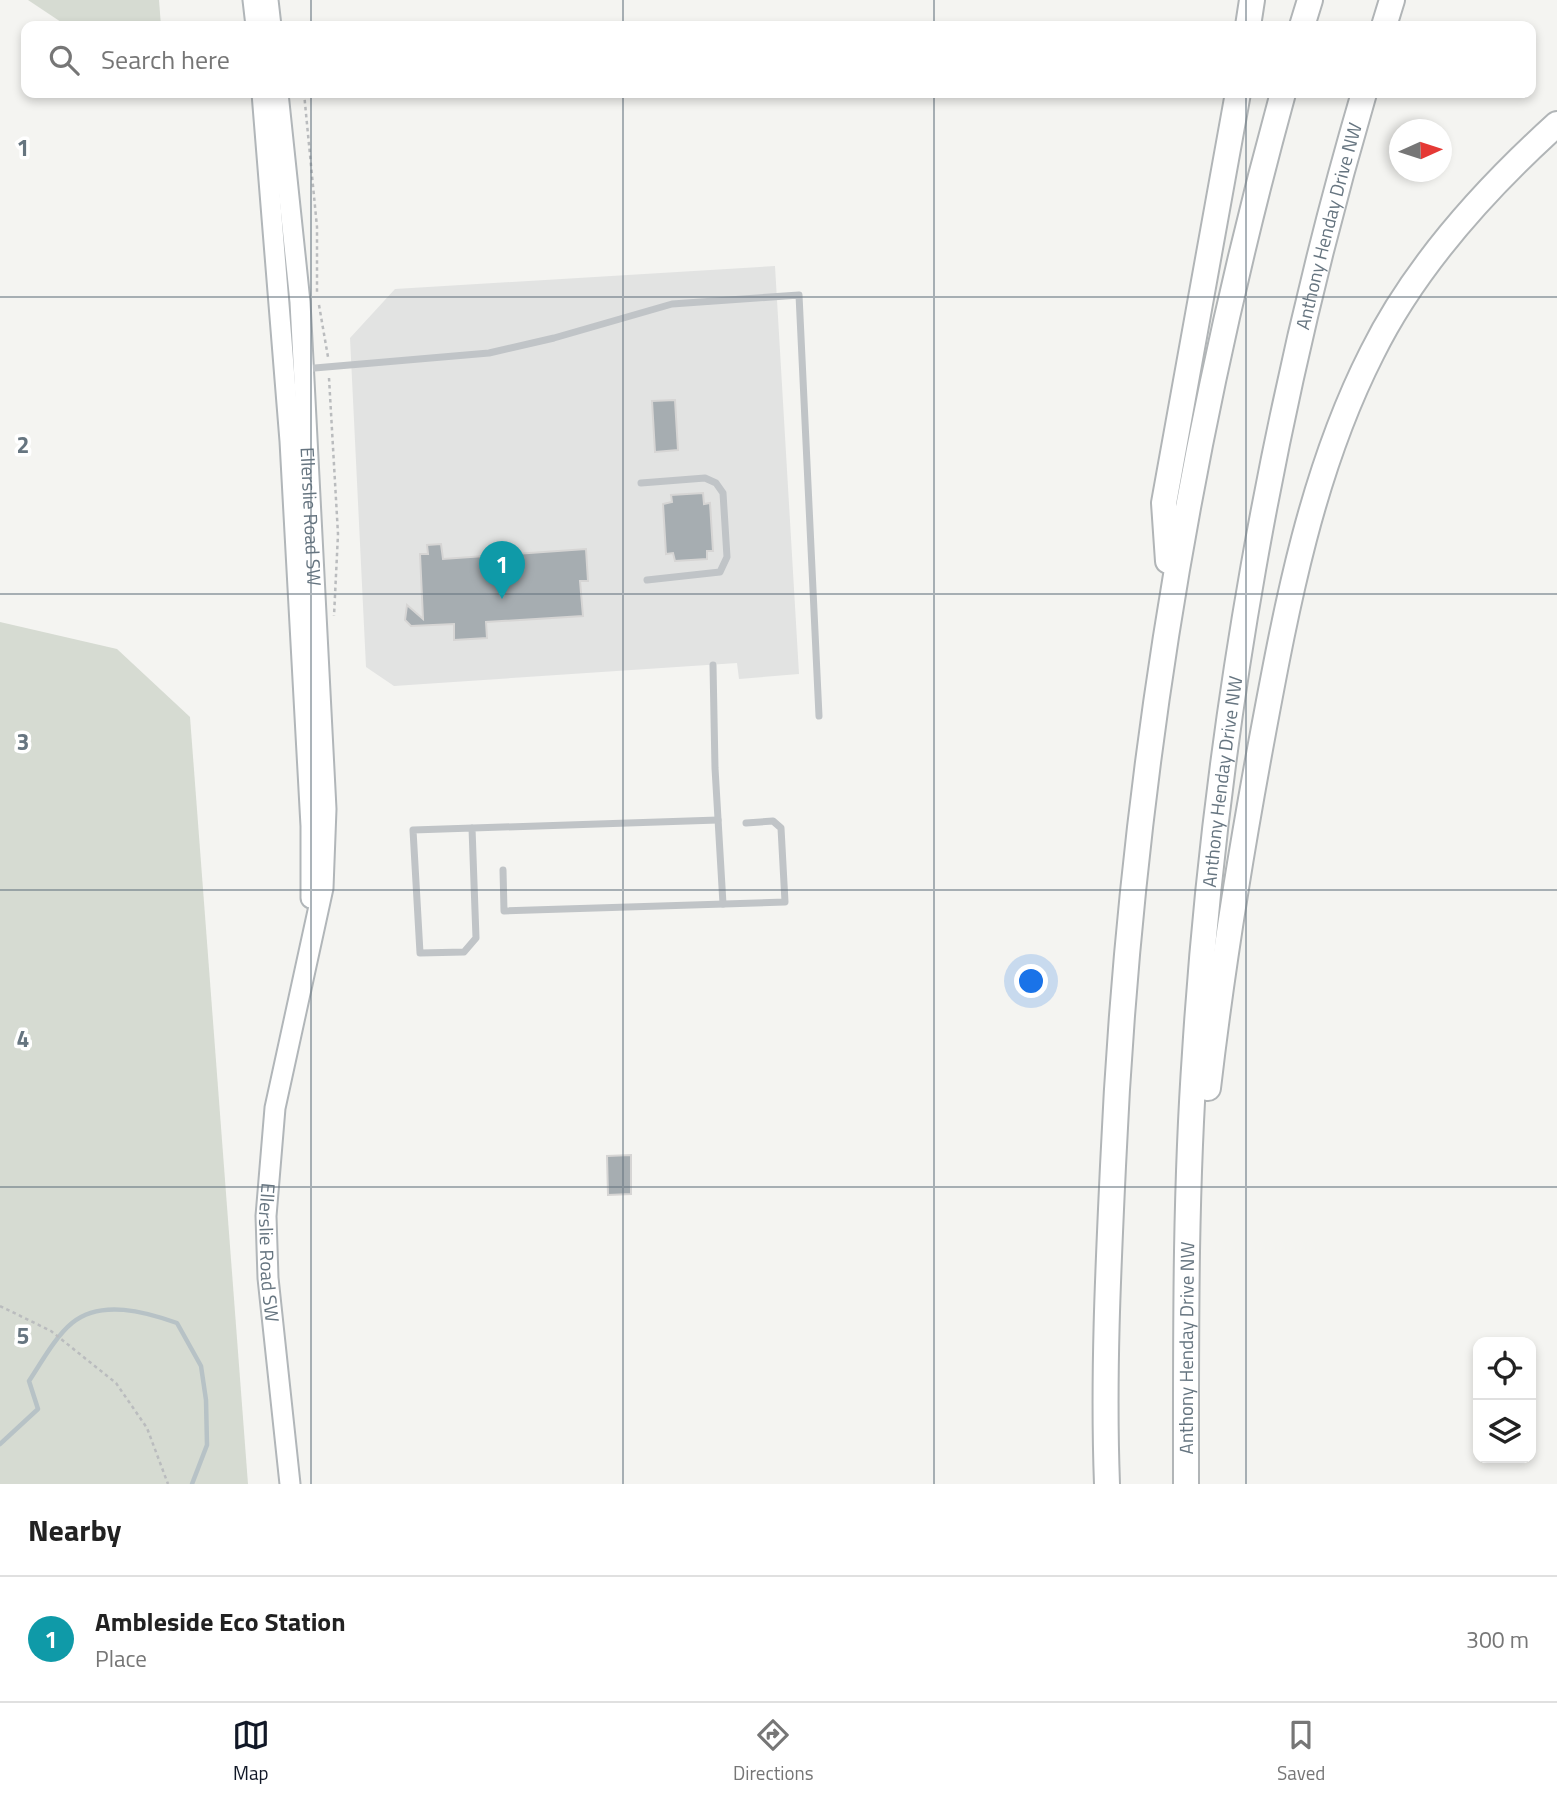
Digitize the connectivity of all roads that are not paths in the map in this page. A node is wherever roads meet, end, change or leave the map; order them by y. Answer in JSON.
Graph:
{"nodes":[{"id":1,"x":253,"y":0,"type":"edge"},
{"id":2,"x":268,"y":0,"type":"edge"},
{"id":3,"x":1252,"y":0,"type":"edge"},
{"id":4,"x":1310,"y":0,"type":"edge"},
{"id":5,"x":1392,"y":0,"type":"edge"},
{"id":6,"x":255,"y":21,"type":"edge"},
{"id":7,"x":270,"y":21,"type":"edge"},
{"id":8,"x":1249,"y":21,"type":"edge"},
{"id":9,"x":1304,"y":21,"type":"edge"},
{"id":10,"x":1386,"y":21,"type":"edge"},
{"id":11,"x":263,"y":98,"type":"edge"},
{"id":12,"x":279,"y":98,"type":"edge"},
{"id":13,"x":1237,"y":98,"type":"edge"},
{"id":14,"x":1282,"y":98,"type":"edge"},
{"id":15,"x":1363,"y":98,"type":"edge"},
{"id":16,"x":1557,"y":124,"type":"edge"},
{"id":17,"x":294,"y":370,"type":"junction"},
{"id":18,"x":641,"y":483,"type":"dead end"},
{"id":19,"x":647,"y":580,"type":"dead end"},
{"id":20,"x":1171,"y":596,"type":"junction"},
{"id":21,"x":713,"y":665,"type":"dead end"},
{"id":22,"x":819,"y":716,"type":"dead end"},
{"id":23,"x":718,"y":820,"type":"junction"},
{"id":24,"x":747,"y":823,"type":"dead end"},
{"id":25,"x":472,"y":828,"type":"junction"},
{"id":26,"x":503,"y":870,"type":"dead end"},
{"id":27,"x":723,"y":904,"type":"junction"},
{"id":28,"x":1187,"y":1259,"type":"junction"},
{"id":29,"x":290,"y":1484,"type":"edge"},
{"id":30,"x":1107,"y":1484,"type":"edge"},
{"id":31,"x":1186,"y":1484,"type":"edge"}],
"edges":[{"from":1,"to":6,"type":"main road"},
{"from":2,"to":7,"type":"main road"},
{"from":3,"to":8,"type":"highway"},
{"from":4,"to":9,"type":"highway"},
{"from":5,"to":10,"type":"highway"},
{"from":11,"to":17,"type":"main road","name":"Ellerslie Road SW"},
{"from":12,"to":17,"type":"main road","name":"Ellerslie Road SW"},
{"from":13,"to":20,"type":"highway"},
{"from":14,"to":20,"type":"highway"},
{"from":15,"to":28,"type":"highway","name":"Anthony Henday Drive NW"},
{"from":16,"to":28,"type":"highway"},
{"from":17,"to":22,"type":"lane"},
{"from":17,"to":29,"type":"main road","name":"Ellerslie Road SW"},
{"from":18,"to":19,"type":"lane"},
{"from":20,"to":30,"type":"highway"},
{"from":21,"to":23,"type":"lane"},
{"from":23,"to":25,"type":"lane"},
{"from":23,"to":27,"type":"lane"},
{"from":24,"to":27,"type":"lane"},
{"from":25,"to":25,"type":"lane"},
{"from":26,"to":27,"type":"lane"},
{"from":28,"to":31,"type":"highway","name":"Anthony Henday Drive NW"}]}
